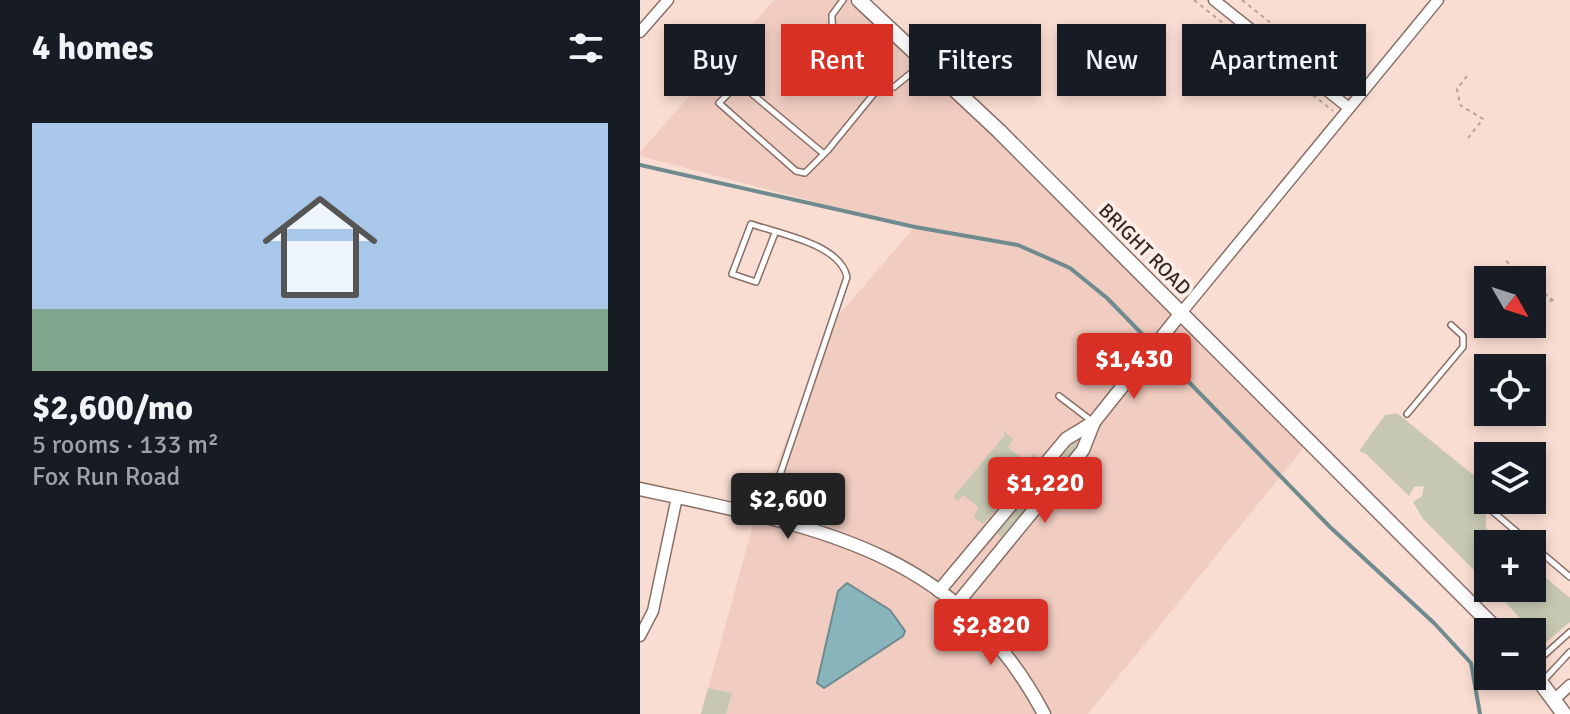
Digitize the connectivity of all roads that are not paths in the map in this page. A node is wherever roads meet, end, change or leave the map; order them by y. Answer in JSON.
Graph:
{"nodes":[{"id":1,"x":652,"y":0,"type":"edge"},
{"id":2,"x":668,"y":0,"type":"edge"},
{"id":3,"x":843,"y":0,"type":"edge"},
{"id":4,"x":859,"y":0,"type":"edge"},
{"id":5,"x":1214,"y":0,"type":"edge"},
{"id":6,"x":1438,"y":0,"type":"edge"},
{"id":7,"x":660,"y":9,"type":"junction"},
{"id":8,"x":834,"y":24,"type":"edge"},
{"id":9,"x":640,"y":32,"type":"edge"},
{"id":10,"x":909,"y":46,"type":"edge"},
{"id":11,"x":872,"y":96,"type":"edge"},
{"id":12,"x":961,"y":96,"type":"edge"},
{"id":13,"x":1349,"y":108,"type":"junction"},
{"id":14,"x":824,"y":154,"type":"junction"},
{"id":15,"x":775,"y":233,"type":"junction"},
{"id":16,"x":1181,"y":313,"type":"junction"},
{"id":17,"x":1451,"y":325,"type":"dead end"},
{"id":18,"x":1059,"y":396,"type":"dead end"},
{"id":19,"x":1407,"y":414,"type":"dead end"},
{"id":20,"x":1094,"y":422,"type":"junction"},
{"id":21,"x":640,"y":489,"type":"edge"},
{"id":22,"x":677,"y":497,"type":"junction"},
{"id":23,"x":1496,"y":514,"type":"edge"},
{"id":24,"x":766,"y":517,"type":"junction"},
{"id":25,"x":1515,"y":530,"type":"edge"},
{"id":26,"x":1546,"y":556,"type":"edge"},
{"id":27,"x":1570,"y":577,"type":"edge"},
{"id":28,"x":939,"y":591,"type":"junction"},
{"id":29,"x":956,"y":605,"type":"junction"},
{"id":30,"x":1485,"y":618,"type":"edge"},
{"id":31,"x":1570,"y":632,"type":"edge"},
{"id":32,"x":640,"y":636,"type":"edge"},
{"id":33,"x":1570,"y":652,"type":"edge"},
{"id":34,"x":1546,"y":660,"type":"edge"},
{"id":35,"x":1546,"y":666,"type":"edge"},
{"id":36,"x":1570,"y":685,"type":"edge"},
{"id":37,"x":1546,"y":686,"type":"edge"},
{"id":38,"x":1562,"y":705,"type":"edge"},
{"id":39,"x":1044,"y":714,"type":"edge"}],
"edges":[{"from":1,"to":7,"type":"lane"},
{"from":2,"to":7,"type":"street"},
{"from":3,"to":8,"type":"lane"},
{"from":4,"to":10,"type":"main road","name":"BRIGHT ROAD"},
{"from":5,"to":13,"type":"street"},
{"from":6,"to":13,"type":"street"},
{"from":7,"to":9,"type":"street"},
{"from":11,"to":14,"type":"lane"},
{"from":12,"to":16,"type":"main road","name":"BRIGHT ROAD"},
{"from":13,"to":16,"type":"street"},
{"from":14,"to":14,"type":"lane"},
{"from":15,"to":15,"type":"lane"},
{"from":15,"to":24,"type":"lane"},
{"from":16,"to":20,"type":"street"},
{"from":16,"to":30,"type":"main road","name":"BRIGHT ROAD"},
{"from":17,"to":19,"type":"lane"},
{"from":18,"to":20,"type":"lane"},
{"from":20,"to":28,"type":"street"},
{"from":20,"to":29,"type":"street"},
{"from":21,"to":22,"type":"street"},
{"from":22,"to":24,"type":"street"},
{"from":22,"to":32,"type":"street"},
{"from":23,"to":25,"type":"lane"},
{"from":24,"to":28,"type":"street"},
{"from":26,"to":27,"type":"lane"},
{"from":28,"to":29,"type":"street"},
{"from":29,"to":39,"type":"street"},
{"from":31,"to":34,"type":"lane"},
{"from":33,"to":35,"type":"lane"},
{"from":36,"to":38,"type":"street"},
{"from":37,"to":38,"type":"main road"}]}
